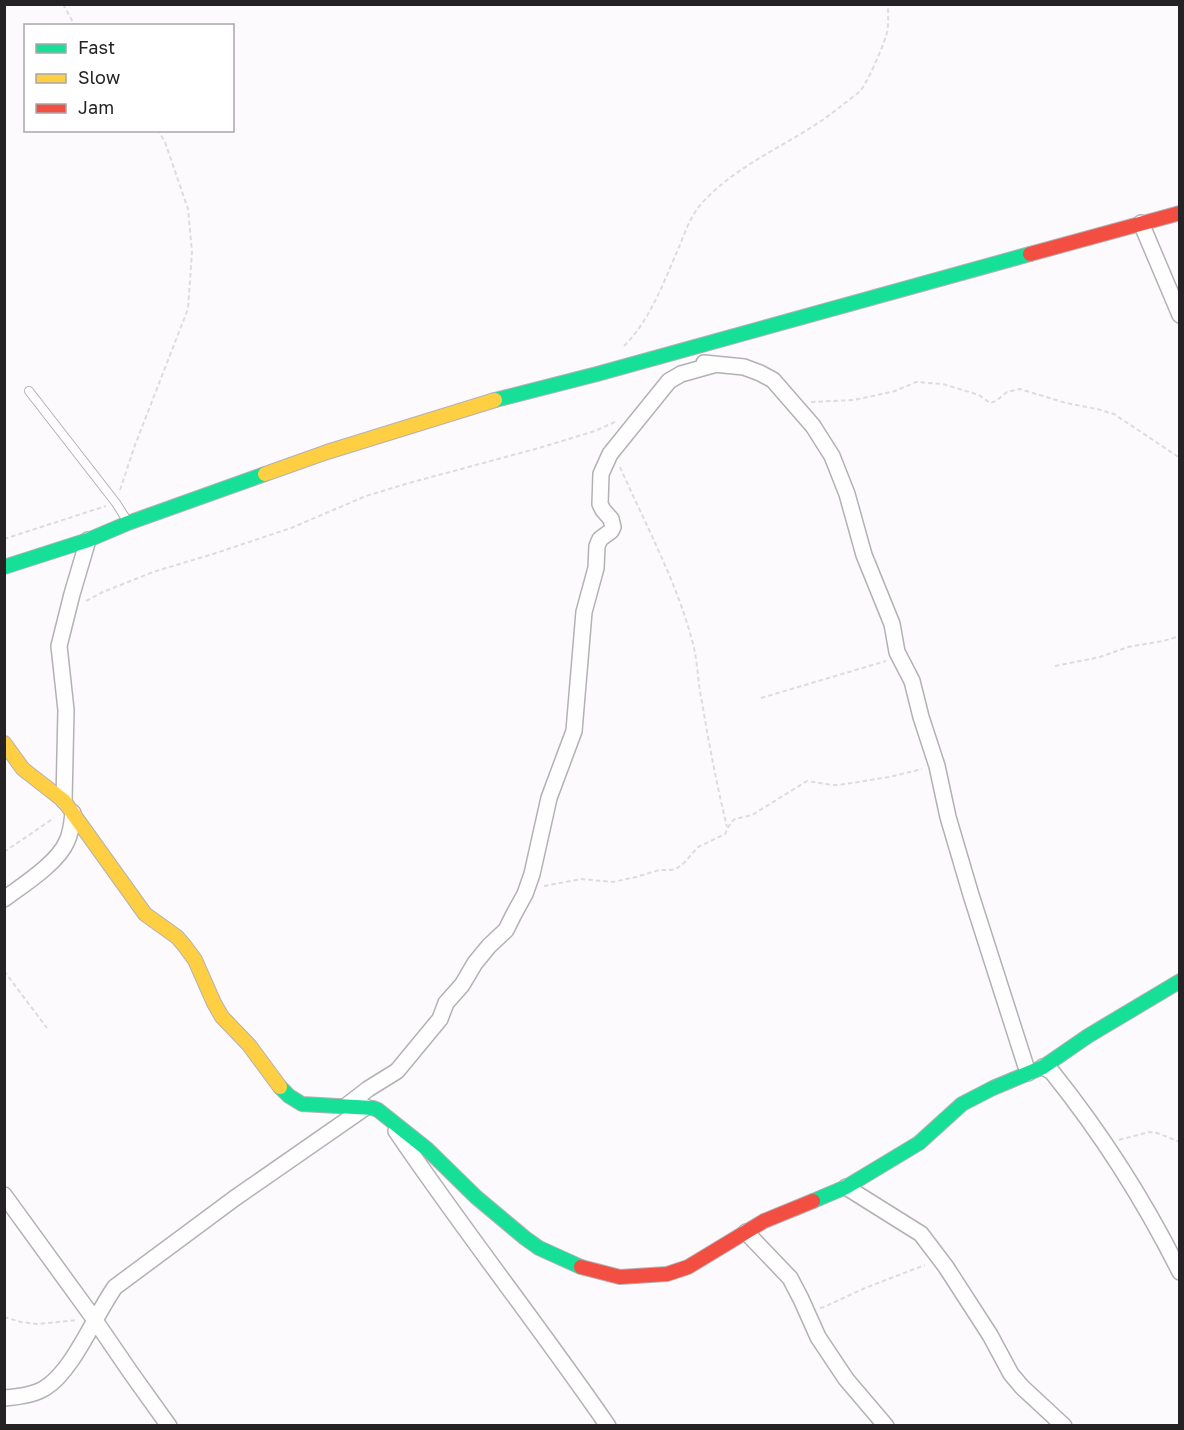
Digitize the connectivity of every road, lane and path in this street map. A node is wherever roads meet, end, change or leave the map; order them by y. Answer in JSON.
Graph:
{"nodes":[{"id":1,"x":63,"y":4,"type":"edge"},
{"id":2,"x":888,"y":4,"type":"edge"},
{"id":3,"x":74,"y":24,"type":"edge"},
{"id":4,"x":159,"y":132,"type":"edge"},
{"id":5,"x":1179,"y":213,"type":"edge"},
{"id":6,"x":1141,"y":223,"type":"junction"},
{"id":7,"x":1179,"y":315,"type":"edge"},
{"id":8,"x":618,"y":352,"type":"dead end"},
{"id":9,"x":663,"y":355,"type":"junction"},
{"id":10,"x":713,"y":365,"type":"junction"},
{"id":11,"x":29,"y":391,"type":"dead end"},
{"id":12,"x":789,"y":398,"type":"junction"},
{"id":13,"x":622,"y":419,"type":"dead end"},
{"id":14,"x":613,"y":451,"type":"junction"},
{"id":15,"x":1179,"y":458,"type":"edge"},
{"id":16,"x":116,"y":503,"type":"junction"},
{"id":17,"x":128,"y":524,"type":"junction"},
{"id":18,"x":4,"y":538,"type":"edge"},
{"id":19,"x":88,"y":540,"type":"junction"},
{"id":20,"x":4,"y":567,"type":"edge"},
{"id":21,"x":68,"y":611,"type":"junction"},
{"id":22,"x":1179,"y":636,"type":"edge"},
{"id":23,"x":900,"y":656,"type":"junction"},
{"id":24,"x":1055,"y":666,"type":"dead end"},
{"id":25,"x":761,"y":698,"type":"dead end"},
{"id":26,"x":4,"y":743,"type":"edge"},
{"id":27,"x":937,"y":766,"type":"junction"},
{"id":28,"x":69,"y":808,"type":"junction"},
{"id":29,"x":728,"y":829,"type":"junction"},
{"id":30,"x":4,"y":852,"type":"edge"},
{"id":31,"x":527,"y":890,"type":"junction"},
{"id":32,"x":4,"y":899,"type":"edge"},
{"id":33,"x":4,"y":971,"type":"edge"},
{"id":34,"x":1179,"y":981,"type":"edge"},
{"id":35,"x":47,"y":1028,"type":"dead end"},
{"id":36,"x":1043,"y":1068,"type":"junction"},
{"id":37,"x":1028,"y":1073,"type":"junction"},
{"id":38,"x":346,"y":1106,"type":"junction"},
{"id":39,"x":366,"y":1107,"type":"junction"},
{"id":40,"x":386,"y":1115,"type":"junction"},
{"id":41,"x":1101,"y":1139,"type":"junction"},
{"id":42,"x":1179,"y":1142,"type":"edge"},
{"id":43,"x":846,"y":1187,"type":"junction"},
{"id":44,"x":4,"y":1196,"type":"edge"},
{"id":45,"x":746,"y":1232,"type":"junction"},
{"id":46,"x":945,"y":1267,"type":"junction"},
{"id":47,"x":1179,"y":1272,"type":"edge"},
{"id":48,"x":801,"y":1299,"type":"junction"},
{"id":49,"x":4,"y":1317,"type":"edge"},
{"id":50,"x":94,"y":1318,"type":"junction"},
{"id":51,"x":4,"y":1398,"type":"edge"},
{"id":52,"x":169,"y":1425,"type":"edge"},
{"id":53,"x":608,"y":1425,"type":"edge"},
{"id":54,"x":886,"y":1425,"type":"edge"},
{"id":55,"x":1064,"y":1425,"type":"edge"}],
"edges":[{"from":1,"to":3,"type":"path"},
{"from":2,"to":8,"type":"path"},
{"from":4,"to":16,"type":"path"},
{"from":5,"to":6,"type":"street"},
{"from":6,"to":7,"type":"street"},
{"from":6,"to":9,"type":"street"},
{"from":9,"to":10,"type":"street"},
{"from":9,"to":17,"type":"street"},
{"from":10,"to":12,"type":"street"},
{"from":10,"to":14,"type":"street"},
{"from":11,"to":16,"type":"lane"},
{"from":12,"to":15,"type":"path"},
{"from":12,"to":23,"type":"street"},
{"from":13,"to":21,"type":"path"},
{"from":14,"to":29,"type":"path"},
{"from":14,"to":31,"type":"street"},
{"from":16,"to":17,"type":"lane"},
{"from":16,"to":18,"type":"path"},
{"from":17,"to":19,"type":"street"},
{"from":19,"to":20,"type":"street"},
{"from":19,"to":21,"type":"street"},
{"from":21,"to":28,"type":"street"},
{"from":22,"to":24,"type":"path"},
{"from":23,"to":25,"type":"path"},
{"from":23,"to":27,"type":"street"},
{"from":26,"to":28,"type":"street"},
{"from":27,"to":29,"type":"path"},
{"from":27,"to":37,"type":"street"},
{"from":28,"to":30,"type":"path"},
{"from":28,"to":32,"type":"street"},
{"from":28,"to":38,"type":"street"},
{"from":29,"to":31,"type":"path"},
{"from":31,"to":38,"type":"street"},
{"from":33,"to":35,"type":"path"},
{"from":34,"to":36,"type":"street"},
{"from":36,"to":37,"type":"street"},
{"from":36,"to":41,"type":"street"},
{"from":37,"to":43,"type":"street"},
{"from":38,"to":39,"type":"street"},
{"from":39,"to":40,"type":"street"},
{"from":39,"to":50,"type":"street"},
{"from":40,"to":45,"type":"street"},
{"from":40,"to":53,"type":"street"},
{"from":41,"to":42,"type":"path"},
{"from":41,"to":47,"type":"street"},
{"from":43,"to":45,"type":"street"},
{"from":43,"to":46,"type":"street"},
{"from":44,"to":50,"type":"street"},
{"from":45,"to":48,"type":"street"},
{"from":46,"to":48,"type":"path"},
{"from":46,"to":55,"type":"street"},
{"from":48,"to":54,"type":"street"},
{"from":49,"to":50,"type":"path"},
{"from":50,"to":51,"type":"street"},
{"from":50,"to":52,"type":"street"}]}
